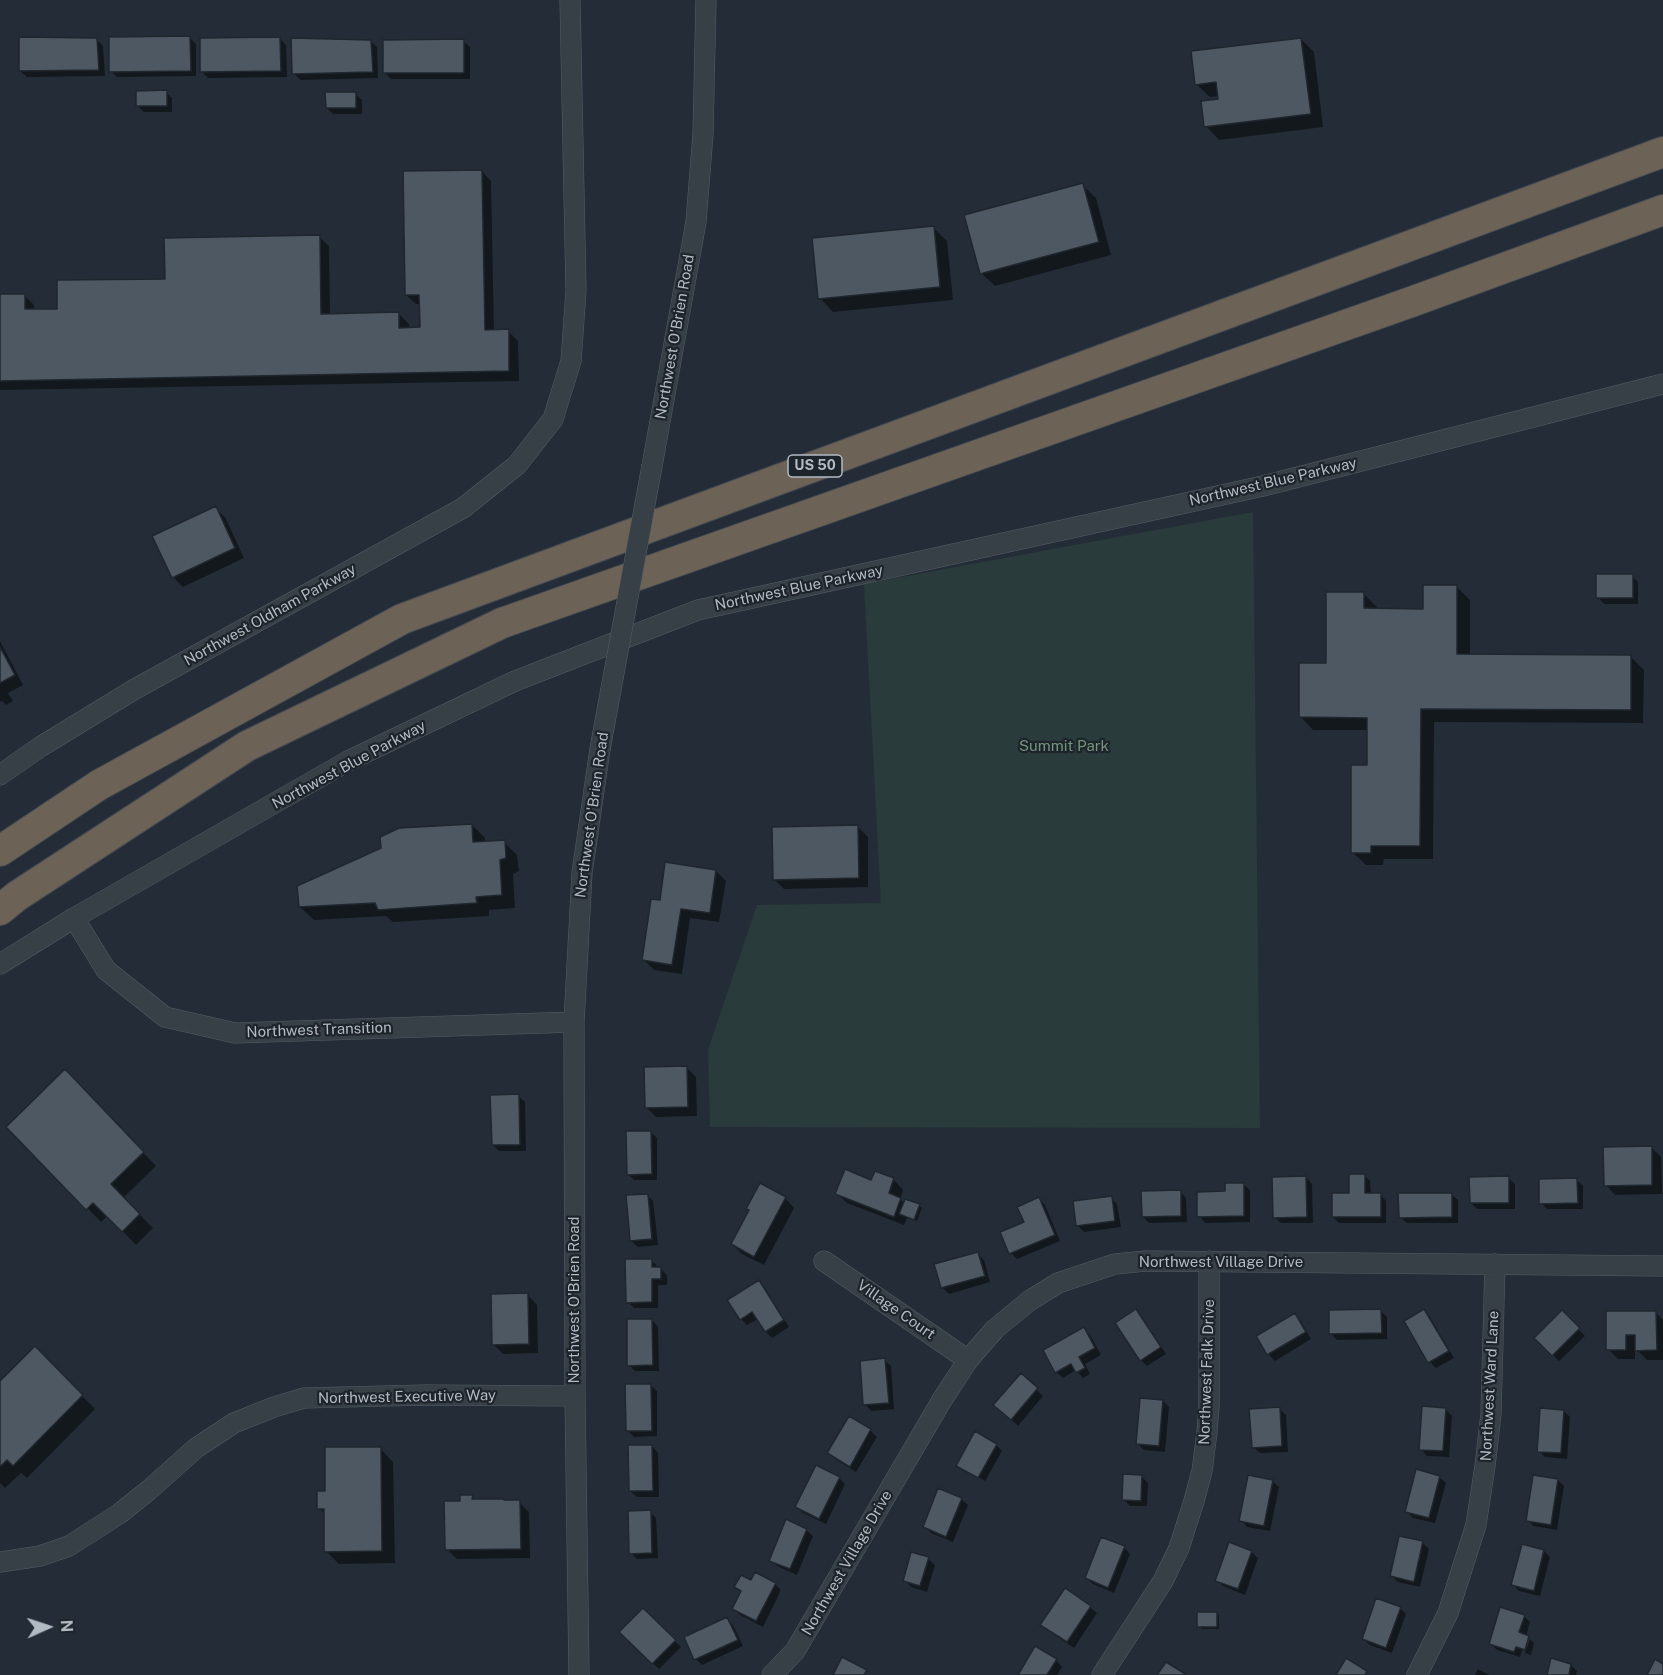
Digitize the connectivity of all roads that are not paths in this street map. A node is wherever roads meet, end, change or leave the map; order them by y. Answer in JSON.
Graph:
{"nodes":[{"id":1,"x":570,"y":0,"type":"edge"},
{"id":2,"x":706,"y":0,"type":"edge"},
{"id":3,"x":1663,"y":153,"type":"edge"},
{"id":4,"x":1663,"y":210,"type":"edge"},
{"id":5,"x":1663,"y":384,"type":"edge"},
{"id":6,"x":0,"y":775,"type":"edge"},
{"id":7,"x":0,"y":851,"type":"edge"},
{"id":8,"x":0,"y":910,"type":"edge"},
{"id":9,"x":74,"y":918,"type":"junction"},
{"id":10,"x":0,"y":964,"type":"edge"},
{"id":11,"x":574,"y":1022,"type":"junction"},
{"id":12,"x":824,"y":1261,"type":"dead end"},
{"id":13,"x":1209,"y":1261,"type":"junction"},
{"id":14,"x":1495,"y":1264,"type":"junction"},
{"id":15,"x":1663,"y":1266,"type":"edge"},
{"id":16,"x":968,"y":1360,"type":"junction"},
{"id":17,"x":575,"y":1396,"type":"junction"},
{"id":18,"x":0,"y":1562,"type":"edge"},
{"id":19,"x":579,"y":1675,"type":"edge"},
{"id":20,"x":772,"y":1675,"type":"edge"},
{"id":21,"x":1102,"y":1675,"type":"edge"},
{"id":22,"x":1417,"y":1675,"type":"edge"}],
"edges":[{"from":1,"to":6,"type":"street","name":"Northwest Oldham Parkway"},
{"from":2,"to":11,"type":"street","name":"Northwest O'Brien Road","bridge":true},
{"from":3,"to":7,"type":"highway","number":"US 50"},
{"from":4,"to":8,"type":"highway"},
{"from":5,"to":9,"type":"street","name":"Northwest Blue Parkway"},
{"from":9,"to":10,"type":"street","name":"Northwest Blue Parkway"},
{"from":9,"to":11,"type":"street","name":"Northwest Transition"},
{"from":11,"to":17,"type":"street","name":"Northwest O'Brien Road"},
{"from":12,"to":16,"type":"street","name":"Village Court"},
{"from":13,"to":14,"type":"street","name":"Northwest Village Drive"},
{"from":13,"to":16,"type":"street","name":"Northwest Village Drive"},
{"from":13,"to":21,"type":"street","name":"Northwest Falk Drive"},
{"from":14,"to":15,"type":"street","name":"Northwest Village Drive"},
{"from":14,"to":22,"type":"street","name":"Northwest Ward Lane"},
{"from":16,"to":20,"type":"street","name":"Northwest Village Drive"},
{"from":17,"to":18,"type":"street","name":"Northwest Executive Way"},
{"from":17,"to":19,"type":"street","name":"Northwest O'Brien Road"}]}
